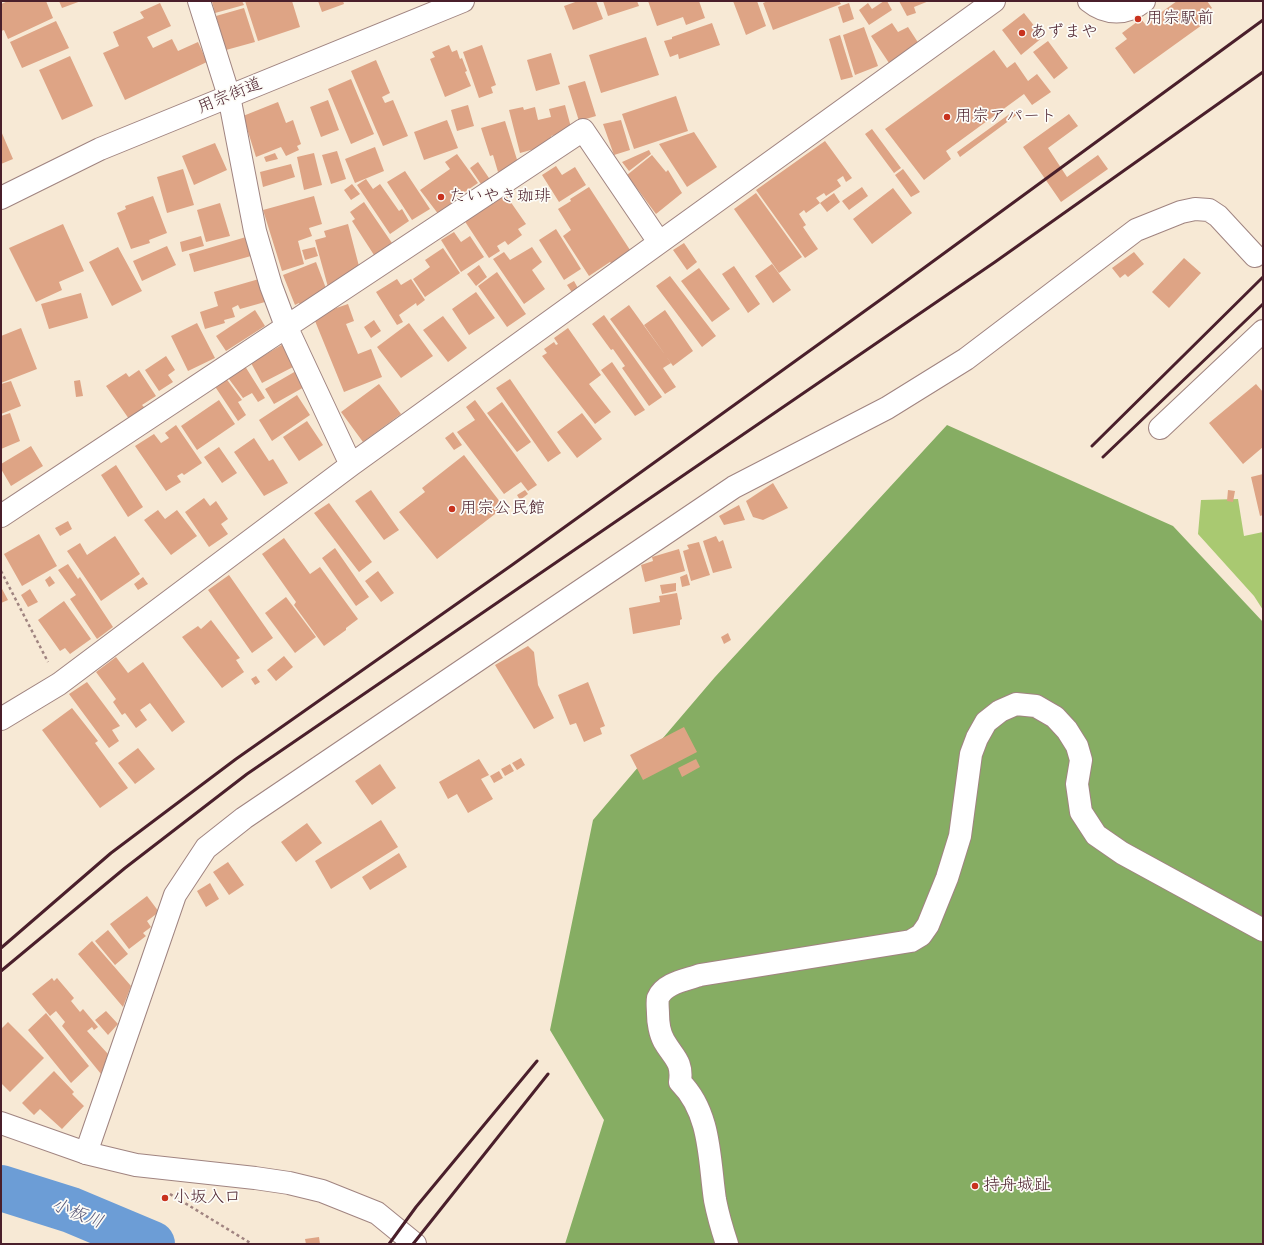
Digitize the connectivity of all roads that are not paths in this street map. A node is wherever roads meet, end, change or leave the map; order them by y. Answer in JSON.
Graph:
{"nodes":[{"id":1,"x":199,"y":1,"type":"edge"},
{"id":2,"x":463,"y":1,"type":"edge"},
{"id":3,"x":994,"y":1,"type":"edge"},
{"id":4,"x":1089,"y":1,"type":"edge"},
{"id":5,"x":1144,"y":1,"type":"edge"},
{"id":6,"x":229,"y":96,"type":"junction"},
{"id":7,"x":1,"y":198,"type":"edge"},
{"id":8,"x":659,"y":242,"type":"junction"},
{"id":9,"x":1255,"y":256,"type":"dead end"},
{"id":10,"x":286,"y":326,"type":"junction"},
{"id":11,"x":1263,"y":331,"type":"edge"},
{"id":12,"x":1160,"y":428,"type":"dead end"},
{"id":13,"x":351,"y":465,"type":"junction"},
{"id":14,"x":1,"y":516,"type":"edge"},
{"id":15,"x":1,"y":719,"type":"edge"},
{"id":16,"x":1263,"y":930,"type":"edge"},
{"id":17,"x":1,"y":1123,"type":"edge"},
{"id":18,"x":86,"y":1153,"type":"junction"},
{"id":19,"x":415,"y":1244,"type":"edge"},
{"id":20,"x":727,"y":1244,"type":"edge"}],
"edges":[{"from":1,"to":6,"type":"street"},
{"from":2,"to":6,"type":"street","name":"用宗街道"},
{"from":3,"to":8,"type":"street"},
{"from":4,"to":5,"type":"street"},
{"from":6,"to":7,"type":"street","name":"用宗街道"},
{"from":6,"to":10,"type":"street"},
{"from":8,"to":10,"type":"street"},
{"from":8,"to":13,"type":"street"},
{"from":9,"to":18,"type":"street"},
{"from":10,"to":13,"type":"street"},
{"from":10,"to":14,"type":"street"},
{"from":11,"to":12,"type":"street"},
{"from":13,"to":15,"type":"street"},
{"from":16,"to":20,"type":"street"},
{"from":17,"to":18,"type":"street"},
{"from":18,"to":19,"type":"street"}]}
